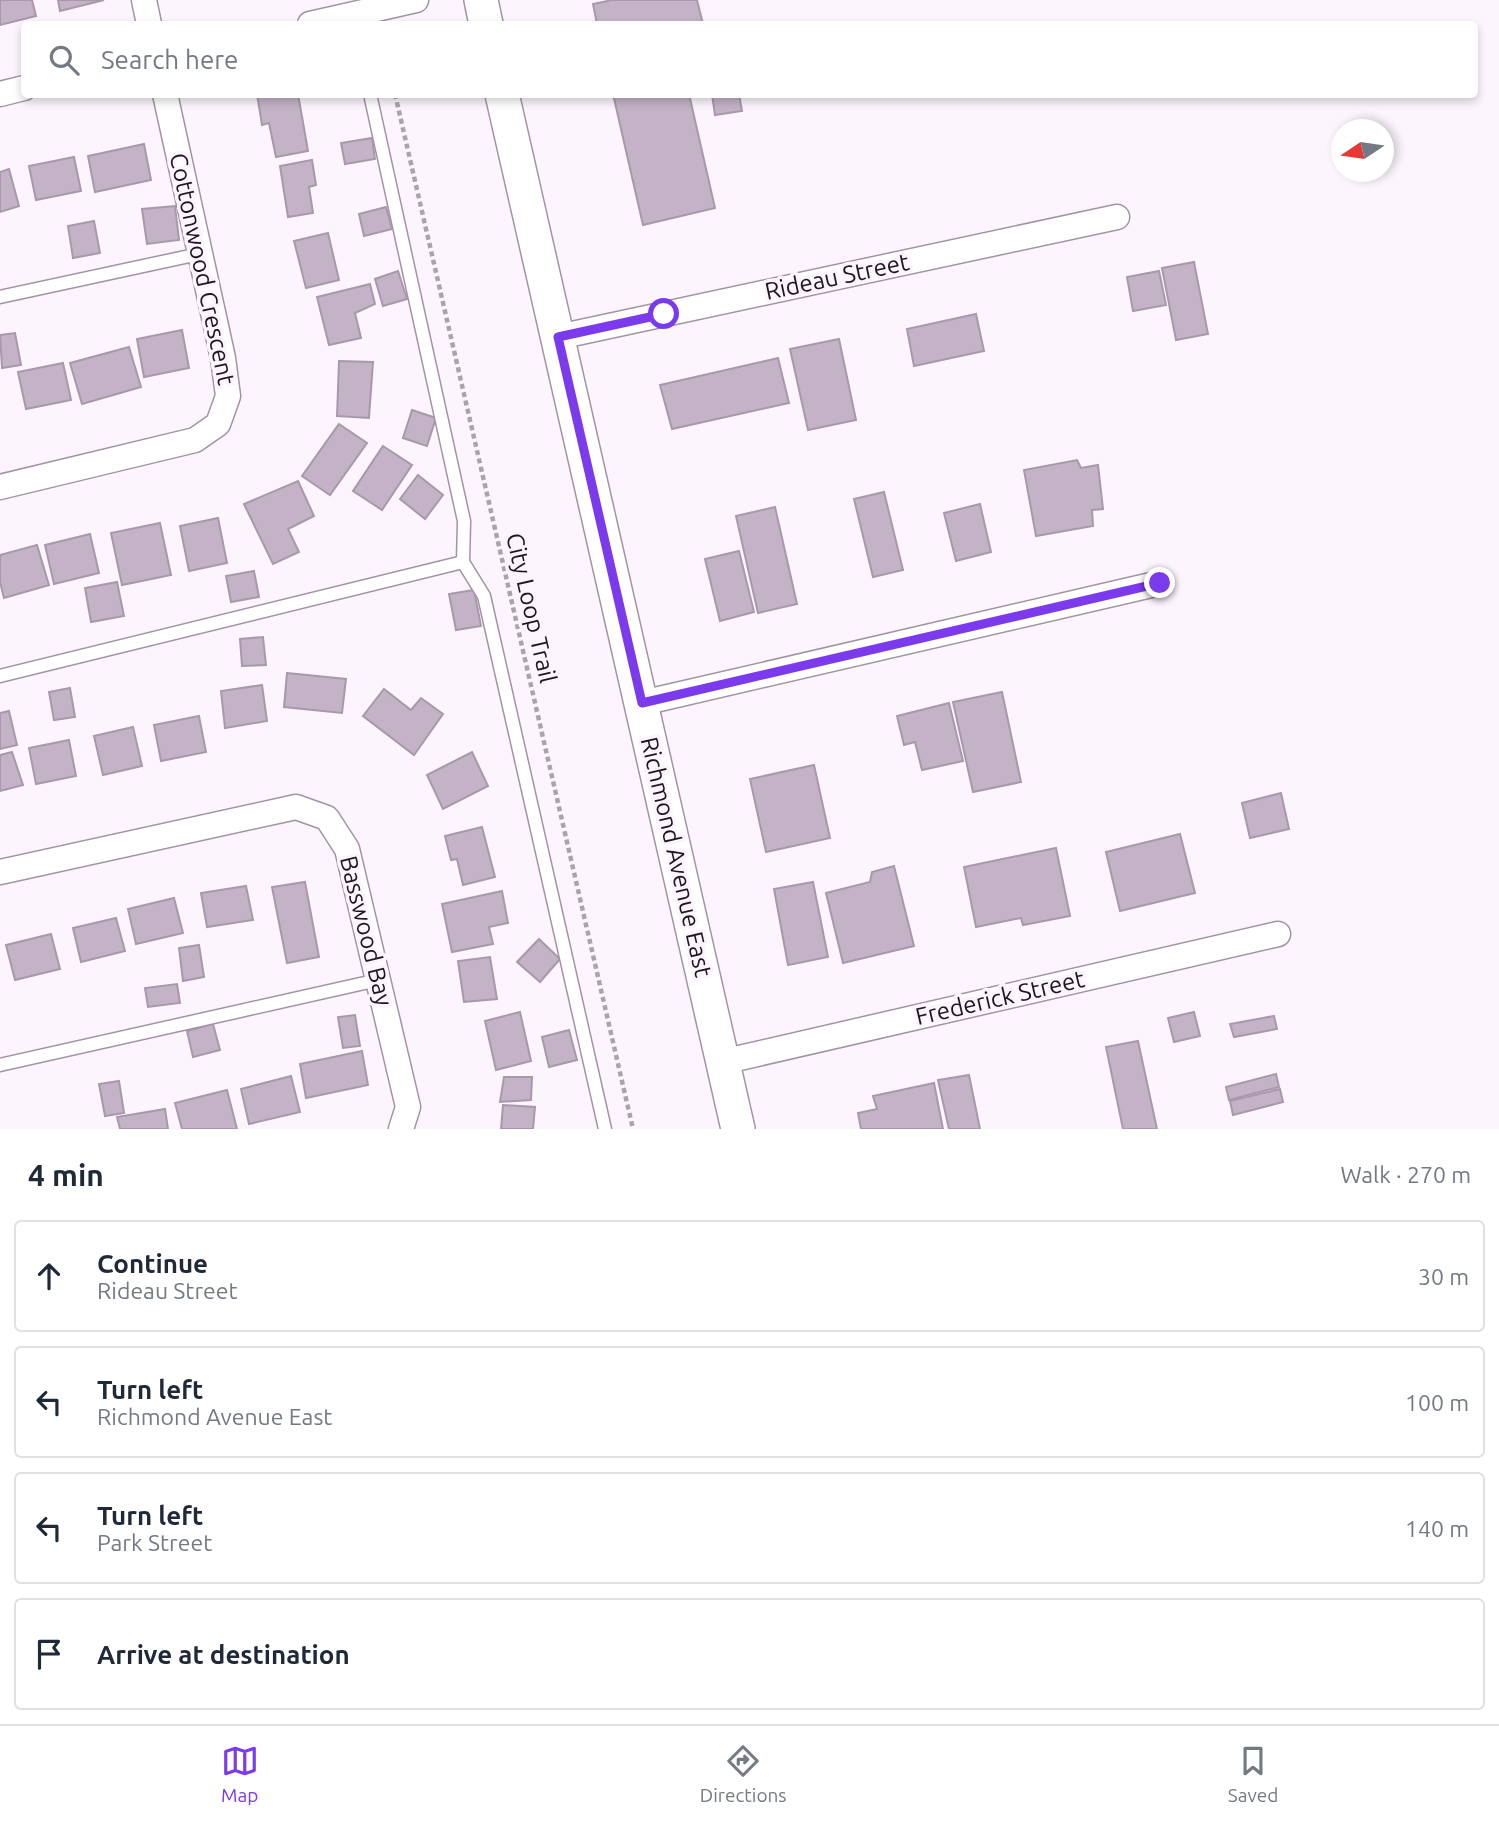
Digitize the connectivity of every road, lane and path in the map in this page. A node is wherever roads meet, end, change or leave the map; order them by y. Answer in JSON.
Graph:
{"nodes":[{"id":1,"x":144,"y":0,"type":"edge"},
{"id":2,"x":416,"y":0,"type":"edge"},
{"id":3,"x":481,"y":0,"type":"edge"},
{"id":4,"x":354,"y":20,"type":"edge"},
{"id":5,"x":148,"y":21,"type":"edge"},
{"id":6,"x":485,"y":21,"type":"edge"},
{"id":7,"x":21,"y":89,"type":"edge"},
{"id":8,"x":0,"y":94,"type":"edge"},
{"id":9,"x":166,"y":98,"type":"edge"},
{"id":10,"x":371,"y":98,"type":"edge"},
{"id":11,"x":396,"y":98,"type":"edge"},
{"id":12,"x":503,"y":98,"type":"edge"},
{"id":13,"x":1117,"y":217,"type":"dead end"},
{"id":14,"x":199,"y":254,"type":"junction"},
{"id":15,"x":0,"y":297,"type":"edge"},
{"id":16,"x":558,"y":337,"type":"junction"},
{"id":17,"x":0,"y":487,"type":"edge"},
{"id":18,"x":463,"y":562,"type":"junction"},
{"id":19,"x":1160,"y":583,"type":"dead end"},
{"id":20,"x":0,"y":676,"type":"edge"},
{"id":21,"x":642,"y":703,"type":"junction"},
{"id":22,"x":0,"y":872,"type":"edge"},
{"id":23,"x":1278,"y":934,"type":"dead end"},
{"id":24,"x":378,"y":980,"type":"junction"},
{"id":25,"x":722,"y":1062,"type":"junction"},
{"id":26,"x":0,"y":1065,"type":"edge"},
{"id":27,"x":401,"y":1129,"type":"edge"},
{"id":28,"x":605,"y":1129,"type":"edge"},
{"id":29,"x":633,"y":1129,"type":"edge"},
{"id":30,"x":738,"y":1129,"type":"edge"}],
"edges":[{"from":1,"to":5,"type":"street"},
{"from":2,"to":4,"type":"street"},
{"from":3,"to":6,"type":"main road"},
{"from":7,"to":8,"type":"street"},
{"from":9,"to":14,"type":"street","name":"Cottonwood Crescent"},
{"from":10,"to":18,"type":"lane"},
{"from":11,"to":29,"type":"path","name":"City Loop Trail"},
{"from":12,"to":16,"type":"main road","name":"Richmond Avenue East"},
{"from":13,"to":16,"type":"street","name":"Rideau Street"},
{"from":14,"to":15,"type":"lane"},
{"from":14,"to":17,"type":"street","name":"Cottonwood Crescent"},
{"from":16,"to":21,"type":"main road","name":"Richmond Avenue East"},
{"from":18,"to":20,"type":"lane"},
{"from":18,"to":28,"type":"lane"},
{"from":19,"to":21,"type":"street"},
{"from":21,"to":25,"type":"main road","name":"Richmond Avenue East"},
{"from":22,"to":24,"type":"street","name":"Basswood Bay"},
{"from":23,"to":25,"type":"street","name":"Frederick Street"},
{"from":24,"to":26,"type":"lane"},
{"from":24,"to":27,"type":"street","name":"Basswood Bay"},
{"from":25,"to":30,"type":"main road","name":"Richmond Avenue East"}]}
